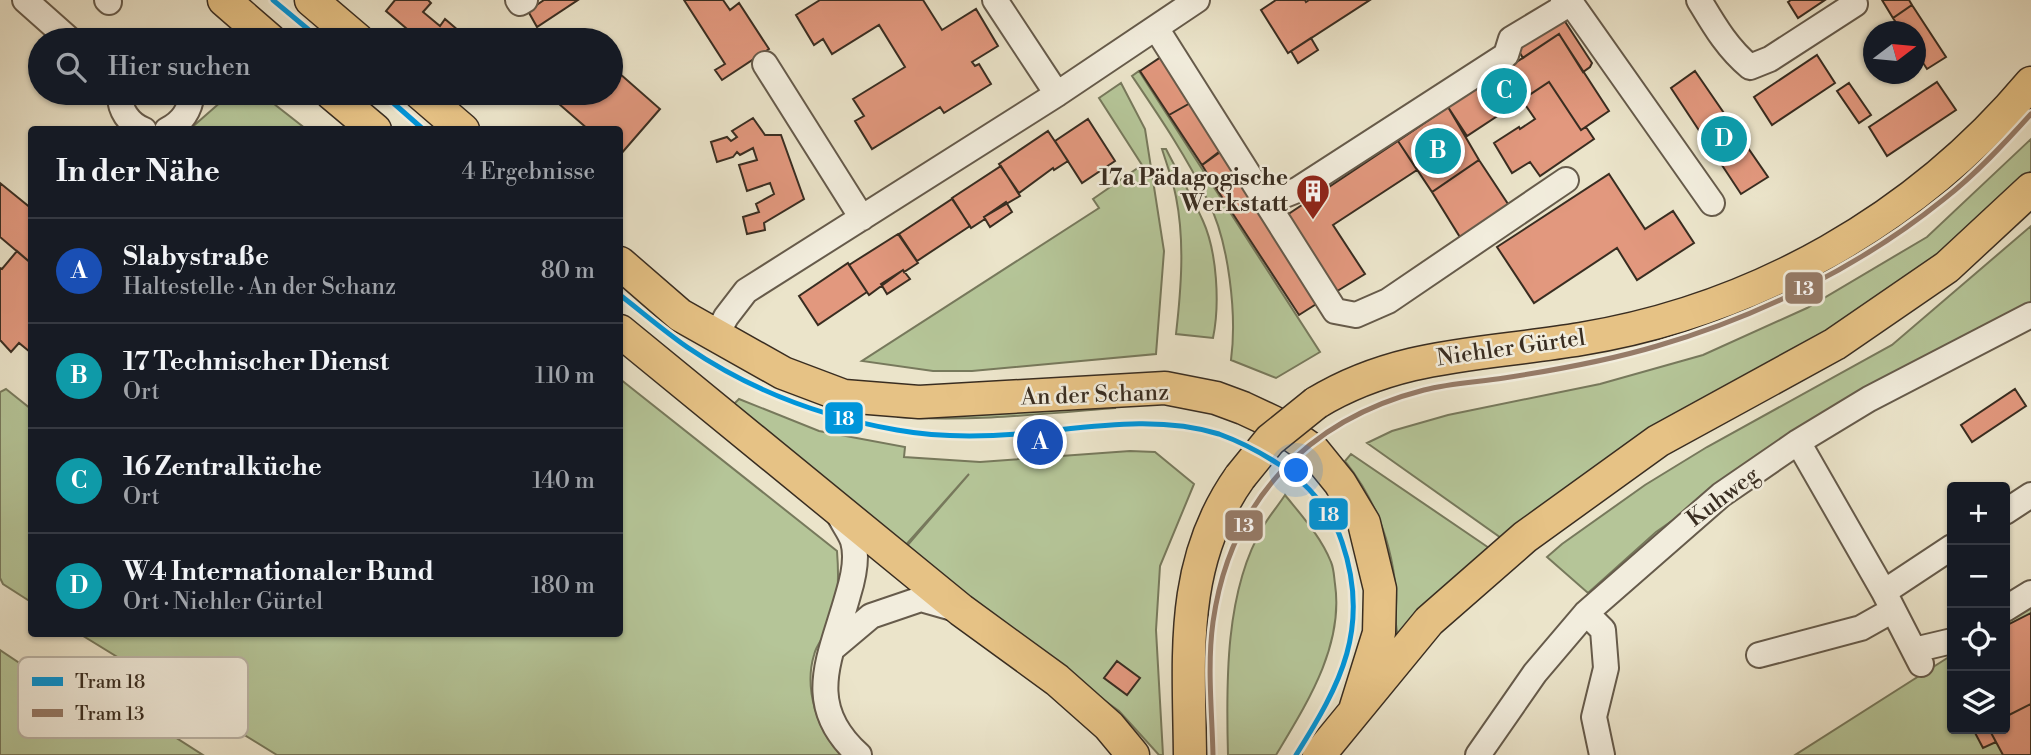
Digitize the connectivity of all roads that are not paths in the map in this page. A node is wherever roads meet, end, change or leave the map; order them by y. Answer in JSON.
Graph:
{"nodes":[{"id":1,"x":25,"y":0,"type":"edge"},
{"id":2,"x":224,"y":0,"type":"edge"},
{"id":3,"x":312,"y":0,"type":"edge"},
{"id":4,"x":518,"y":0,"type":"edge"},
{"id":5,"x":525,"y":0,"type":"edge"},
{"id":6,"x":995,"y":0,"type":"edge"},
{"id":7,"x":1197,"y":0,"type":"edge"},
{"id":8,"x":1699,"y":0,"type":"edge"},
{"id":9,"x":1567,"y":1,"type":"edge"},
{"id":10,"x":1855,"y":4,"type":"dead end"},
{"id":11,"x":56,"y":28,"type":"edge"},
{"id":12,"x":256,"y":28,"type":"edge"},
{"id":13,"x":344,"y":28,"type":"edge"},
{"id":14,"x":1156,"y":28,"type":"junction"},
{"id":15,"x":765,"y":64,"type":"dead end"},
{"id":16,"x":2031,"y":83,"type":"edge"},
{"id":17,"x":1056,"y":94,"type":"junction"},
{"id":18,"x":122,"y":105,"type":"edge"},
{"id":19,"x":190,"y":105,"type":"edge"},
{"id":20,"x":345,"y":105,"type":"edge"},
{"id":21,"x":434,"y":105,"type":"edge"},
{"id":22,"x":138,"y":126,"type":"edge"},
{"id":23,"x":174,"y":126,"type":"edge"},
{"id":24,"x":370,"y":126,"type":"edge"},
{"id":25,"x":458,"y":126,"type":"edge"},
{"id":26,"x":1566,"y":180,"type":"dead end"},
{"id":27,"x":2031,"y":189,"type":"edge"},
{"id":28,"x":1267,"y":202,"type":"junction"},
{"id":29,"x":1713,"y":203,"type":"dead end"},
{"id":30,"x":2031,"y":204,"type":"edge"},
{"id":31,"x":862,"y":218,"type":"junction"},
{"id":32,"x":623,"y":267,"type":"edge"},
{"id":33,"x":2031,"y":315,"type":"edge"},
{"id":34,"x":623,"y":333,"type":"edge"},
{"id":35,"x":716,"y":336,"type":"junction"},
{"id":36,"x":1798,"y":442,"type":"junction"},
{"id":37,"x":2031,"y":495,"type":"edge"},
{"id":38,"x":834,"y":507,"type":"junction"},
{"id":39,"x":2010,"y":509,"type":"edge"},
{"id":40,"x":1530,"y":540,"type":"junction"},
{"id":41,"x":1947,"y":551,"type":"edge"},
{"id":42,"x":2031,"y":593,"type":"edge"},
{"id":43,"x":1889,"y":601,"type":"junction"},
{"id":44,"x":2007,"y":608,"type":"edge"},
{"id":45,"x":961,"y":610,"type":"junction"},
{"id":46,"x":1586,"y":613,"type":"junction"},
{"id":47,"x":1947,"y":643,"type":"edge"},
{"id":48,"x":833,"y":649,"type":"junction"},
{"id":49,"x":1759,"y":655,"type":"dead end"},
{"id":50,"x":1355,"y":710,"type":"junction"},
{"id":51,"x":859,"y":755,"type":"edge"},
{"id":52,"x":1133,"y":755,"type":"edge"},
{"id":53,"x":1190,"y":755,"type":"edge"},
{"id":54,"x":1319,"y":755,"type":"edge"},
{"id":55,"x":1334,"y":755,"type":"edge"},
{"id":56,"x":1478,"y":755,"type":"edge"},
{"id":57,"x":1602,"y":755,"type":"edge"}],
"edges":[{"from":1,"to":11,"type":"street"},
{"from":2,"to":12,"type":"main road"},
{"from":3,"to":13,"type":"main road"},
{"from":4,"to":5,"type":"street"},
{"from":6,"to":17,"type":"street"},
{"from":7,"to":14,"type":"street"},
{"from":8,"to":10,"type":"street"},
{"from":9,"to":28,"type":"street"},
{"from":9,"to":29,"type":"street"},
{"from":14,"to":17,"type":"street"},
{"from":14,"to":28,"type":"street"},
{"from":15,"to":31,"type":"street"},
{"from":16,"to":53,"type":"main road","name":"Niehler Gürtel","bridge":true},
{"from":17,"to":31,"type":"street"},
{"from":18,"to":22,"type":"street"},
{"from":19,"to":23,"type":"street"},
{"from":20,"to":24,"type":"main road"},
{"from":21,"to":25,"type":"main road"},
{"from":26,"to":28,"type":"street"},
{"from":27,"to":40,"type":"main road"},
{"from":30,"to":40,"type":"main road"},
{"from":31,"to":35,"type":"street"},
{"from":32,"to":35,"type":"main road","name":"An der Schanz"},
{"from":33,"to":36,"type":"street","name":"Kuhweg"},
{"from":34,"to":38,"type":"main road"},
{"from":35,"to":50,"type":"main road","name":"An der Schanz"},
{"from":36,"to":43,"type":"street"},
{"from":36,"to":46,"type":"street","name":"Kuhweg"},
{"from":37,"to":39,"type":"street"},
{"from":38,"to":45,"type":"main road"},
{"from":38,"to":48,"type":"street"},
{"from":40,"to":50,"type":"main road"},
{"from":40,"to":55,"type":"main road"},
{"from":41,"to":43,"type":"street"},
{"from":42,"to":44,"type":"street"},
{"from":43,"to":47,"type":"street"},
{"from":43,"to":49,"type":"street"},
{"from":45,"to":48,"type":"street"},
{"from":45,"to":52,"type":"main road"},
{"from":46,"to":56,"type":"street","name":"Kuhweg"},
{"from":46,"to":57,"type":"street"},
{"from":48,"to":51,"type":"street"},
{"from":50,"to":54,"type":"main road"}]}
